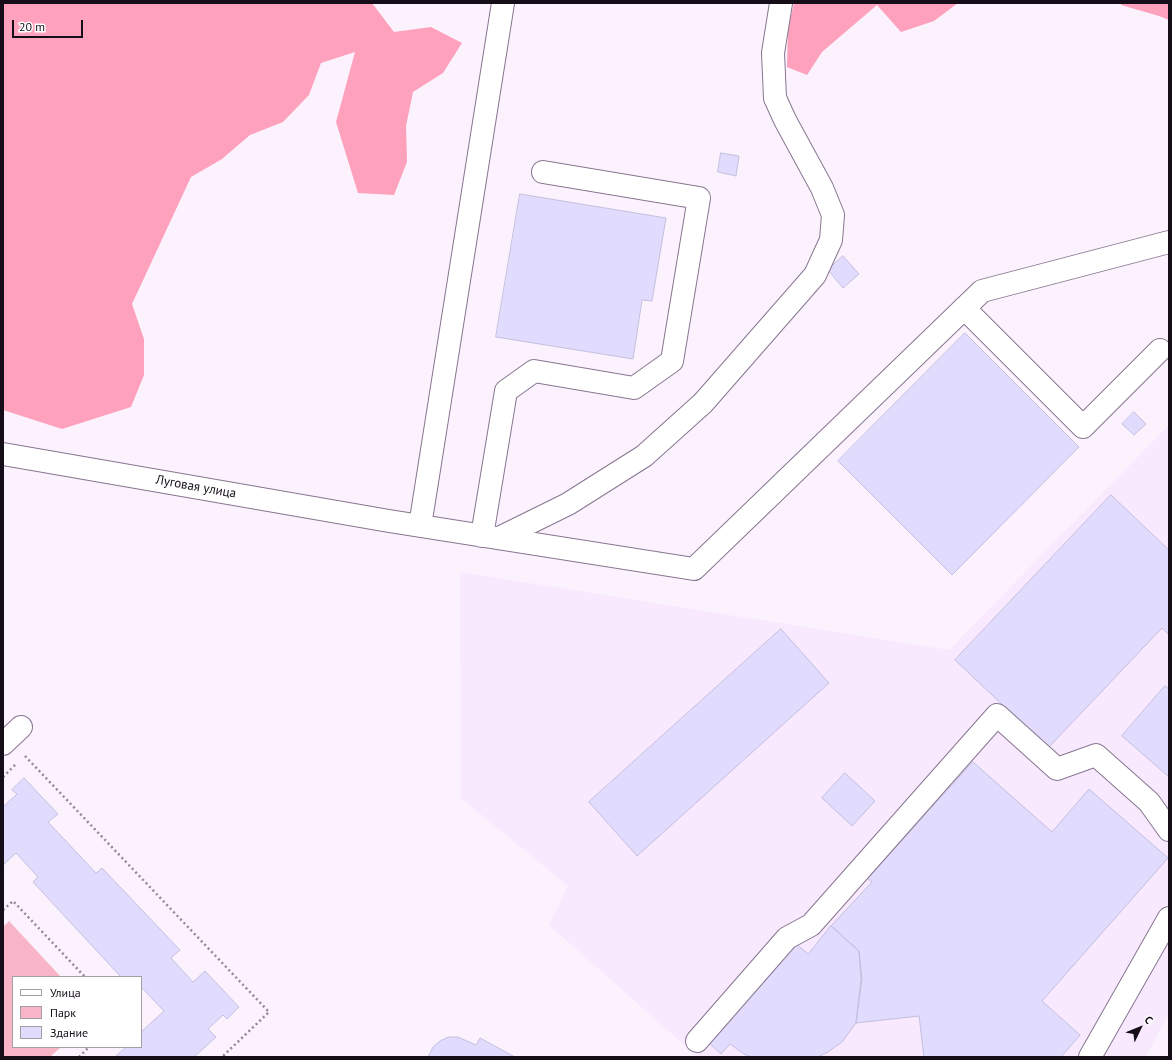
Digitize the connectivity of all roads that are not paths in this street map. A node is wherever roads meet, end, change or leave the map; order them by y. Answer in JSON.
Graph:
{"nodes":[{"id":1,"x":503,"y":3,"type":"edge"},
{"id":2,"x":781,"y":3,"type":"edge"},
{"id":3,"x":543,"y":172,"type":"dead end"},
{"id":4,"x":1169,"y":242,"type":"edge"},
{"id":5,"x":964,"y":308,"type":"junction"},
{"id":6,"x":1160,"y":350,"type":"dead end"},
{"id":7,"x":3,"y":454,"type":"edge"},
{"id":8,"x":420,"y":526,"type":"junction"},
{"id":9,"x":491,"y":537,"type":"junction"},
{"id":10,"x":21,"y":727,"type":"dead end"},
{"id":11,"x":3,"y":744,"type":"edge"},
{"id":12,"x":1169,"y":830,"type":"edge"},
{"id":13,"x":1169,"y":918,"type":"edge"},
{"id":14,"x":697,"y":1041,"type":"dead end"},
{"id":15,"x":1090,"y":1057,"type":"edge"}],
"edges":[{"from":1,"to":8,"type":"street"},
{"from":2,"to":9,"type":"street"},
{"from":3,"to":9,"type":"street"},
{"from":4,"to":5,"type":"street"},
{"from":5,"to":6,"type":"street"},
{"from":5,"to":9,"type":"street","name":"Луговая улица"},
{"from":7,"to":8,"type":"street","name":"Луговая улица"},
{"from":8,"to":9,"type":"street","name":"Луговая улица"},
{"from":10,"to":11,"type":"street"},
{"from":12,"to":14,"type":"street"},
{"from":13,"to":15,"type":"street"}]}
